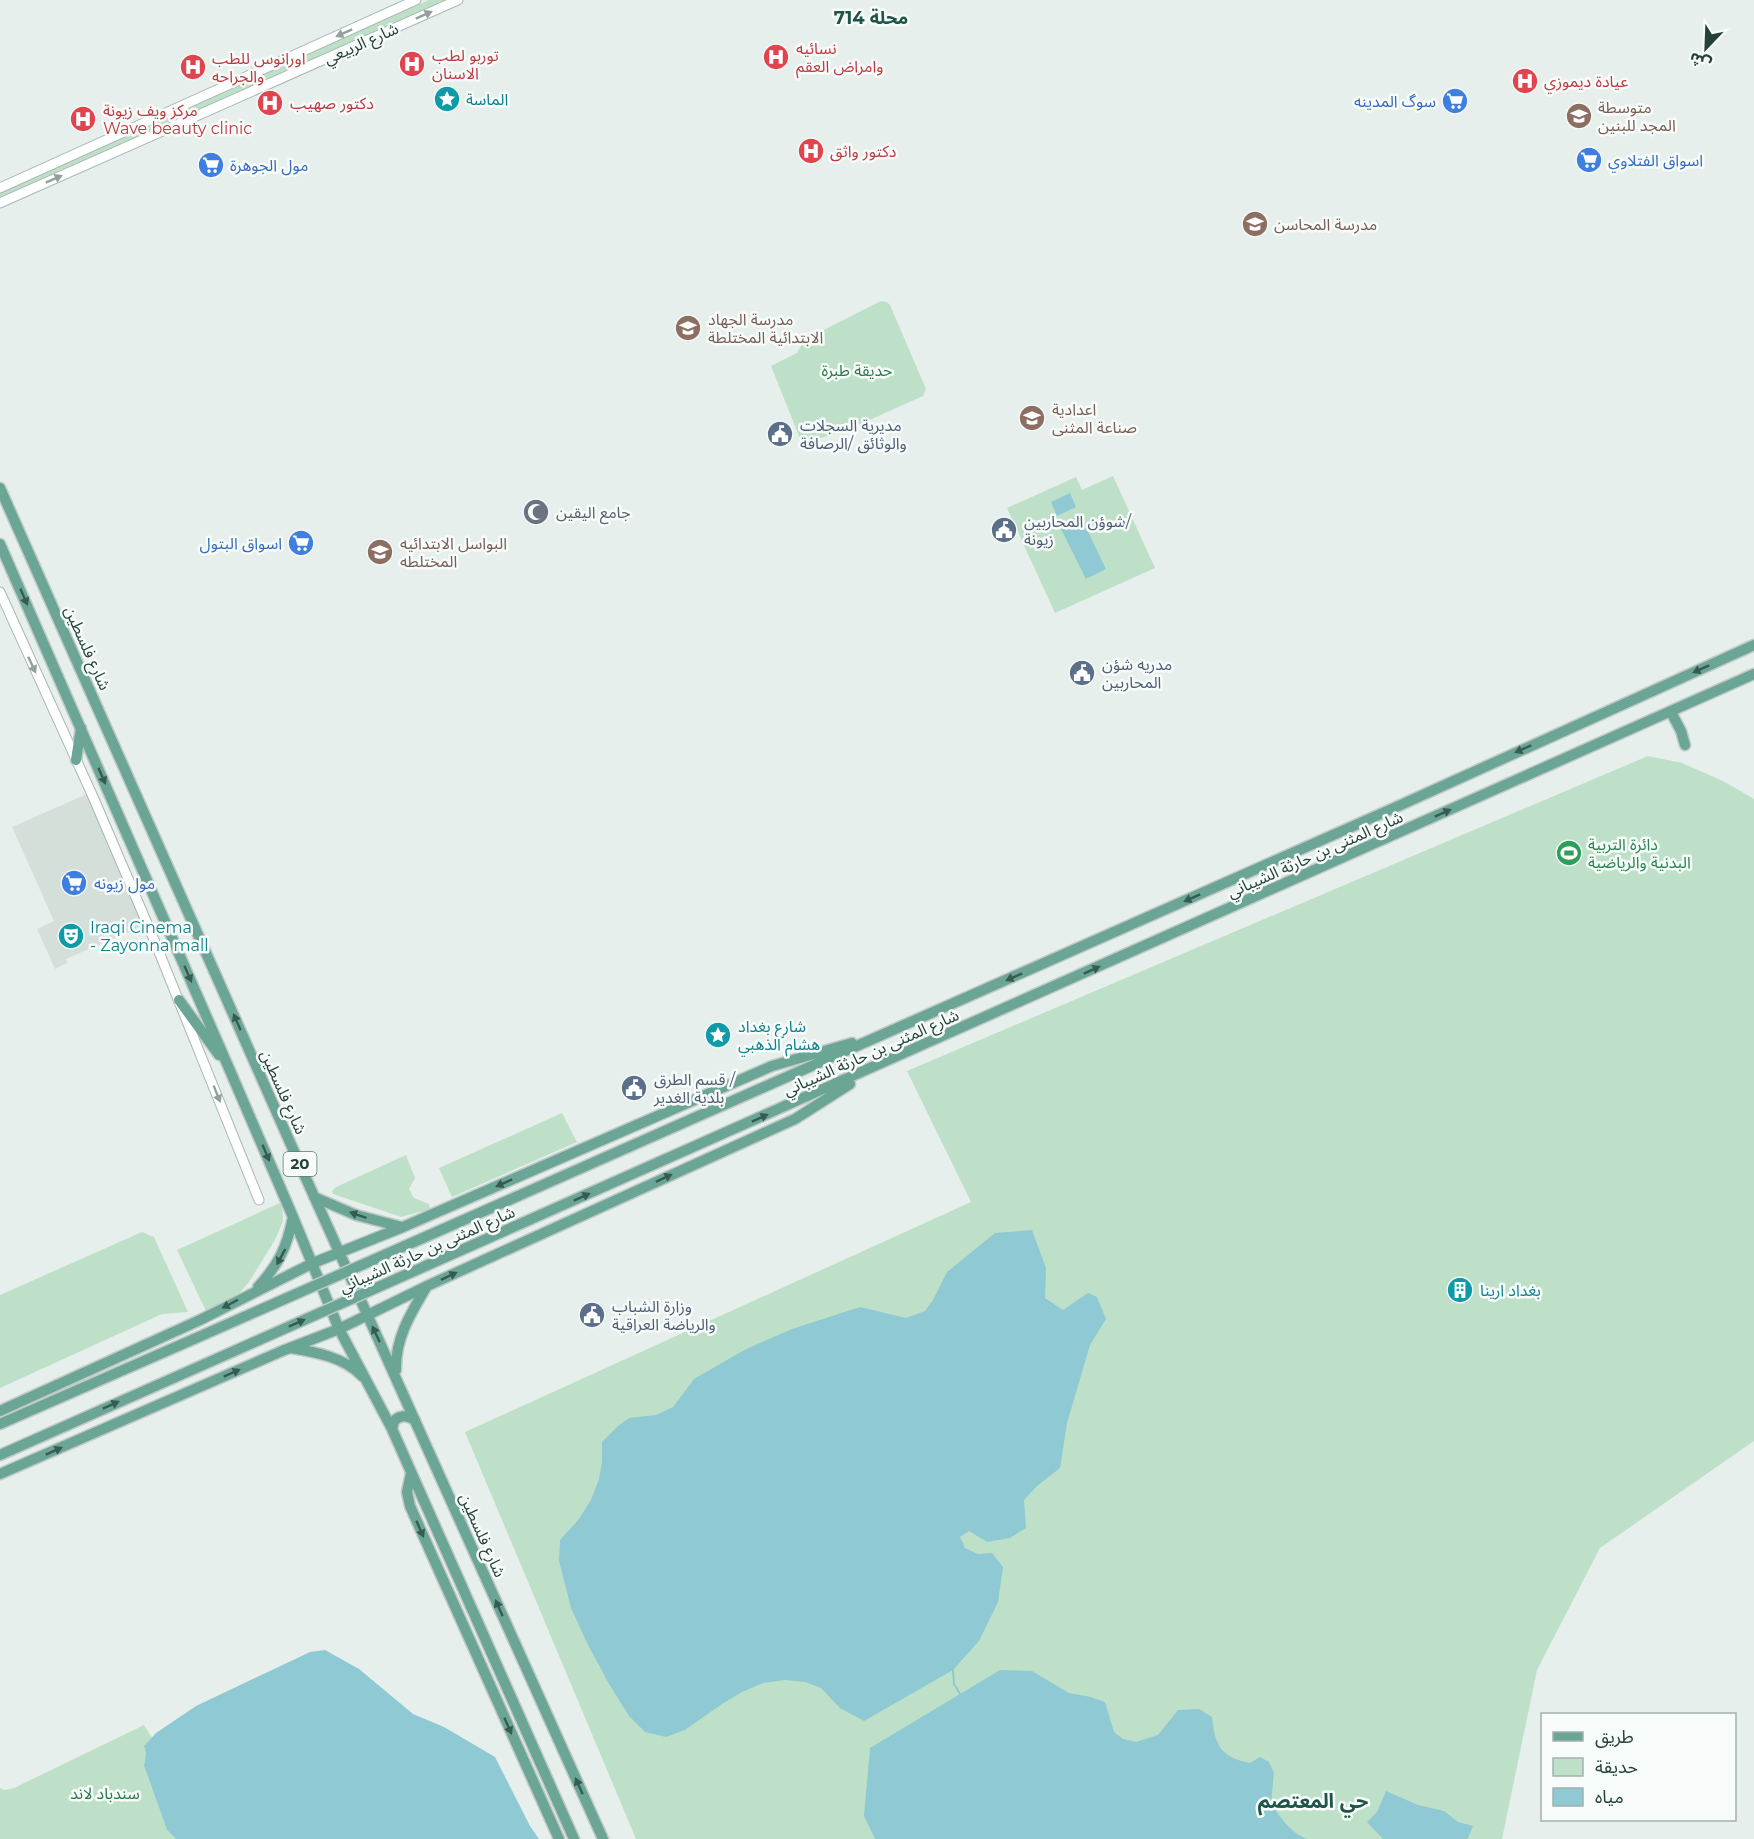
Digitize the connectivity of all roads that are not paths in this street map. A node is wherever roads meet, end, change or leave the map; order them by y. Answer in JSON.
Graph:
{"nodes":[{"id":1,"x":416,"y":0,"type":"edge"},
{"id":2,"x":458,"y":0,"type":"edge"},
{"id":3,"x":0,"y":188,"type":"edge"},
{"id":4,"x":0,"y":203,"type":"edge"},
{"id":5,"x":0,"y":488,"type":"edge"},
{"id":6,"x":0,"y":544,"type":"edge"},
{"id":7,"x":0,"y":592,"type":"edge"},
{"id":8,"x":1754,"y":645,"type":"edge"},
{"id":9,"x":1754,"y":674,"type":"edge"},
{"id":10,"x":1671,"y":712,"type":"junction"},
{"id":11,"x":81,"y":728,"type":"junction"},
{"id":12,"x":1685,"y":745,"type":"dead end"},
{"id":13,"x":76,"y":760,"type":"junction"},
{"id":14,"x":179,"y":1000,"type":"junction"},
{"id":15,"x":890,"y":1032,"type":"junction"},
{"id":16,"x":883,"y":1063,"type":"junction"},
{"id":17,"x":228,"y":1066,"type":"junction"},
{"id":18,"x":314,"y":1197,"type":"junction"},
{"id":19,"x":259,"y":1200,"type":"dead end"},
{"id":20,"x":293,"y":1216,"type":"junction"},
{"id":21,"x":403,"y":1227,"type":"junction"},
{"id":22,"x":339,"y":1251,"type":"junction"},
{"id":23,"x":313,"y":1263,"type":"junction"},
{"id":24,"x":428,"y":1286,"type":"junction"},
{"id":25,"x":255,"y":1291,"type":"junction"},
{"id":26,"x":368,"y":1315,"type":"junction"},
{"id":27,"x":339,"y":1329,"type":"junction"},
{"id":28,"x":291,"y":1347,"type":"junction"},
{"id":29,"x":396,"y":1377,"type":"junction"},
{"id":30,"x":370,"y":1386,"type":"junction"},
{"id":31,"x":0,"y":1411,"type":"edge"},
{"id":32,"x":415,"y":1420,"type":"junction"},
{"id":33,"x":0,"y":1424,"type":"edge"},
{"id":34,"x":392,"y":1429,"type":"junction"},
{"id":35,"x":0,"y":1455,"type":"edge"},
{"id":36,"x":411,"y":1473,"type":"junction"},
{"id":37,"x":0,"y":1474,"type":"edge"},
{"id":38,"x":493,"y":1691,"type":"junction"},
{"id":39,"x":516,"y":1708,"type":"junction"},
{"id":40,"x":559,"y":1839,"type":"edge"},
{"id":41,"x":574,"y":1839,"type":"edge"},
{"id":42,"x":603,"y":1839,"type":"edge"}],
"edges":[{"from":1,"to":3,"type":"street","name":"شارع الربيعي","one_way":true},
{"from":4,"to":2,"type":"street","name":"شارع الربيعي","one_way":true},
{"from":18,"to":5,"type":"main road","name":"شارع فلسطين","number":"20","one_way":true},
{"from":6,"to":11,"type":"main road","number":"20","one_way":true},
{"from":7,"to":13,"type":"street","one_way":true},
{"from":8,"to":15,"type":"main road","name":"شارع المثنى بن حارثة الشيباني","one_way":true},
{"from":9,"to":10,"type":"main road","name":"شارع المثنى بن حارثة الشيباني"},
{"from":10,"to":12,"type":"main road"},
{"from":16,"to":10,"type":"main road","name":"شارع المثنى بن حارثة الشيباني","one_way":true},
{"from":11,"to":13,"type":"main road"},
{"from":11,"to":17,"type":"main road","number":"20","one_way":true},
{"from":13,"to":14,"type":"street"},
{"from":14,"to":17,"type":"main road"},
{"from":14,"to":19,"type":"street","one_way":true},
{"from":15,"to":21,"type":"main road","one_way":true},
{"from":15,"to":33,"type":"main road","name":"شارع المثنى بن حارثة الشيباني","bridge":true},
{"from":24,"to":16,"type":"main road","one_way":true},
{"from":35,"to":16,"type":"main road","name":"شارع المثنى بن حارثة الشيباني","one_way":true,"bridge":true},
{"from":17,"to":20,"type":"main road","number":"20","one_way":true},
{"from":21,"to":18,"type":"main road","one_way":true},
{"from":18,"to":22,"type":"main road","name":"شارع فلسطين","number":"20"},
{"from":20,"to":23,"type":"main road","number":"20"},
{"from":20,"to":25,"type":"main road","one_way":true},
{"from":21,"to":22,"type":"main road"},
{"from":22,"to":23,"type":"main road"},
{"from":22,"to":26,"type":"main road","name":"شارع فلسطين","number":"20"},
{"from":23,"to":25,"type":"main road"},
{"from":23,"to":27,"type":"main road","number":"20"},
{"from":24,"to":26,"type":"main road"},
{"from":24,"to":29,"type":"main road"},
{"from":25,"to":31,"type":"main road","one_way":true},
{"from":26,"to":27,"type":"main road"},
{"from":29,"to":26,"type":"main road","name":"شارع فلسطين","number":"20","one_way":true},
{"from":27,"to":28,"type":"main road"},
{"from":27,"to":30,"type":"main road","number":"20"},
{"from":28,"to":30,"type":"main road"},
{"from":37,"to":28,"type":"main road","one_way":true},
{"from":29,"to":32,"type":"main road","name":"شارع فلسطين","number":"20"},
{"from":30,"to":34,"type":"main road","number":"20"},
{"from":32,"to":34,"type":"main road"},
{"from":42,"to":32,"type":"main road","name":"شارع فلسطين","number":"20","one_way":true},
{"from":34,"to":36,"type":"main road","number":"20"},
{"from":36,"to":38,"type":"main road","one_way":true},
{"from":36,"to":39,"type":"main road","number":"20"},
{"from":38,"to":39,"type":"main road"},
{"from":38,"to":40,"type":"main road","one_way":true},
{"from":39,"to":41,"type":"main road","number":"20"}]}
